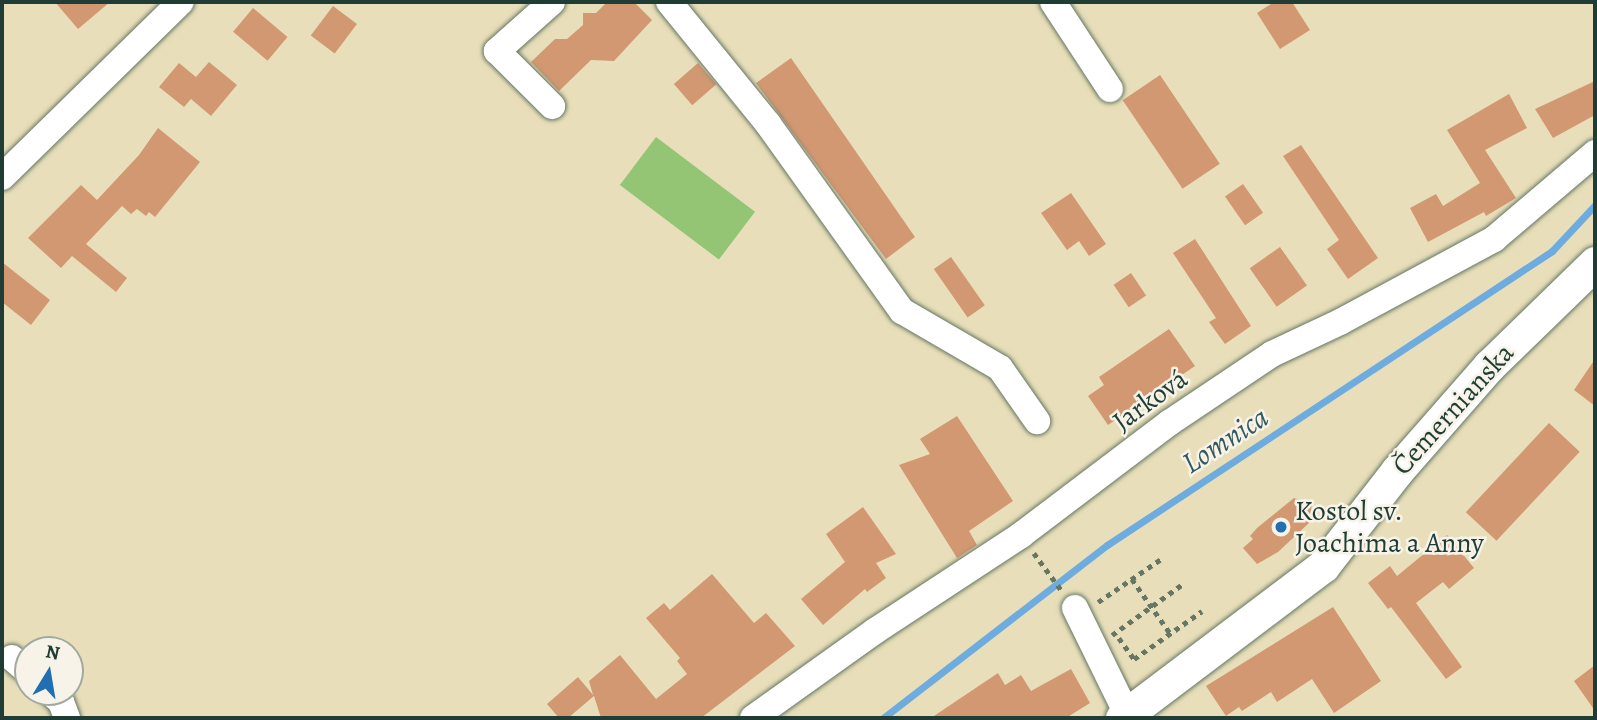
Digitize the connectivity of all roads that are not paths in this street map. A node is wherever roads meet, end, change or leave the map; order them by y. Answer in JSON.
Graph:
{"nodes":[{"id":1,"x":181,"y":2,"type":"edge"},
{"id":2,"x":552,"y":2,"type":"edge"},
{"id":3,"x":668,"y":2,"type":"edge"},
{"id":4,"x":1053,"y":2,"type":"edge"},
{"id":5,"x":1110,"y":89,"type":"dead end"},
{"id":6,"x":552,"y":106,"type":"dead end"},
{"id":7,"x":1595,"y":153,"type":"edge"},
{"id":8,"x":2,"y":177,"type":"edge"},
{"id":9,"x":1595,"y":263,"type":"edge"},
{"id":10,"x":1037,"y":421,"type":"dead end"},
{"id":11,"x":1075,"y":608,"type":"dead end"},
{"id":12,"x":1124,"y":716,"type":"edge"},
{"id":13,"x":753,"y":718,"type":"edge"}],
"edges":[{"from":1,"to":8,"type":"street"},
{"from":2,"to":6,"type":"street"},
{"from":3,"to":10,"type":"street"},
{"from":4,"to":5,"type":"street"},
{"from":7,"to":13,"type":"street","name":"Jarková"},
{"from":9,"to":12,"type":"main road","name":"Čemernianska"},
{"from":11,"to":12,"type":"street"}]}
